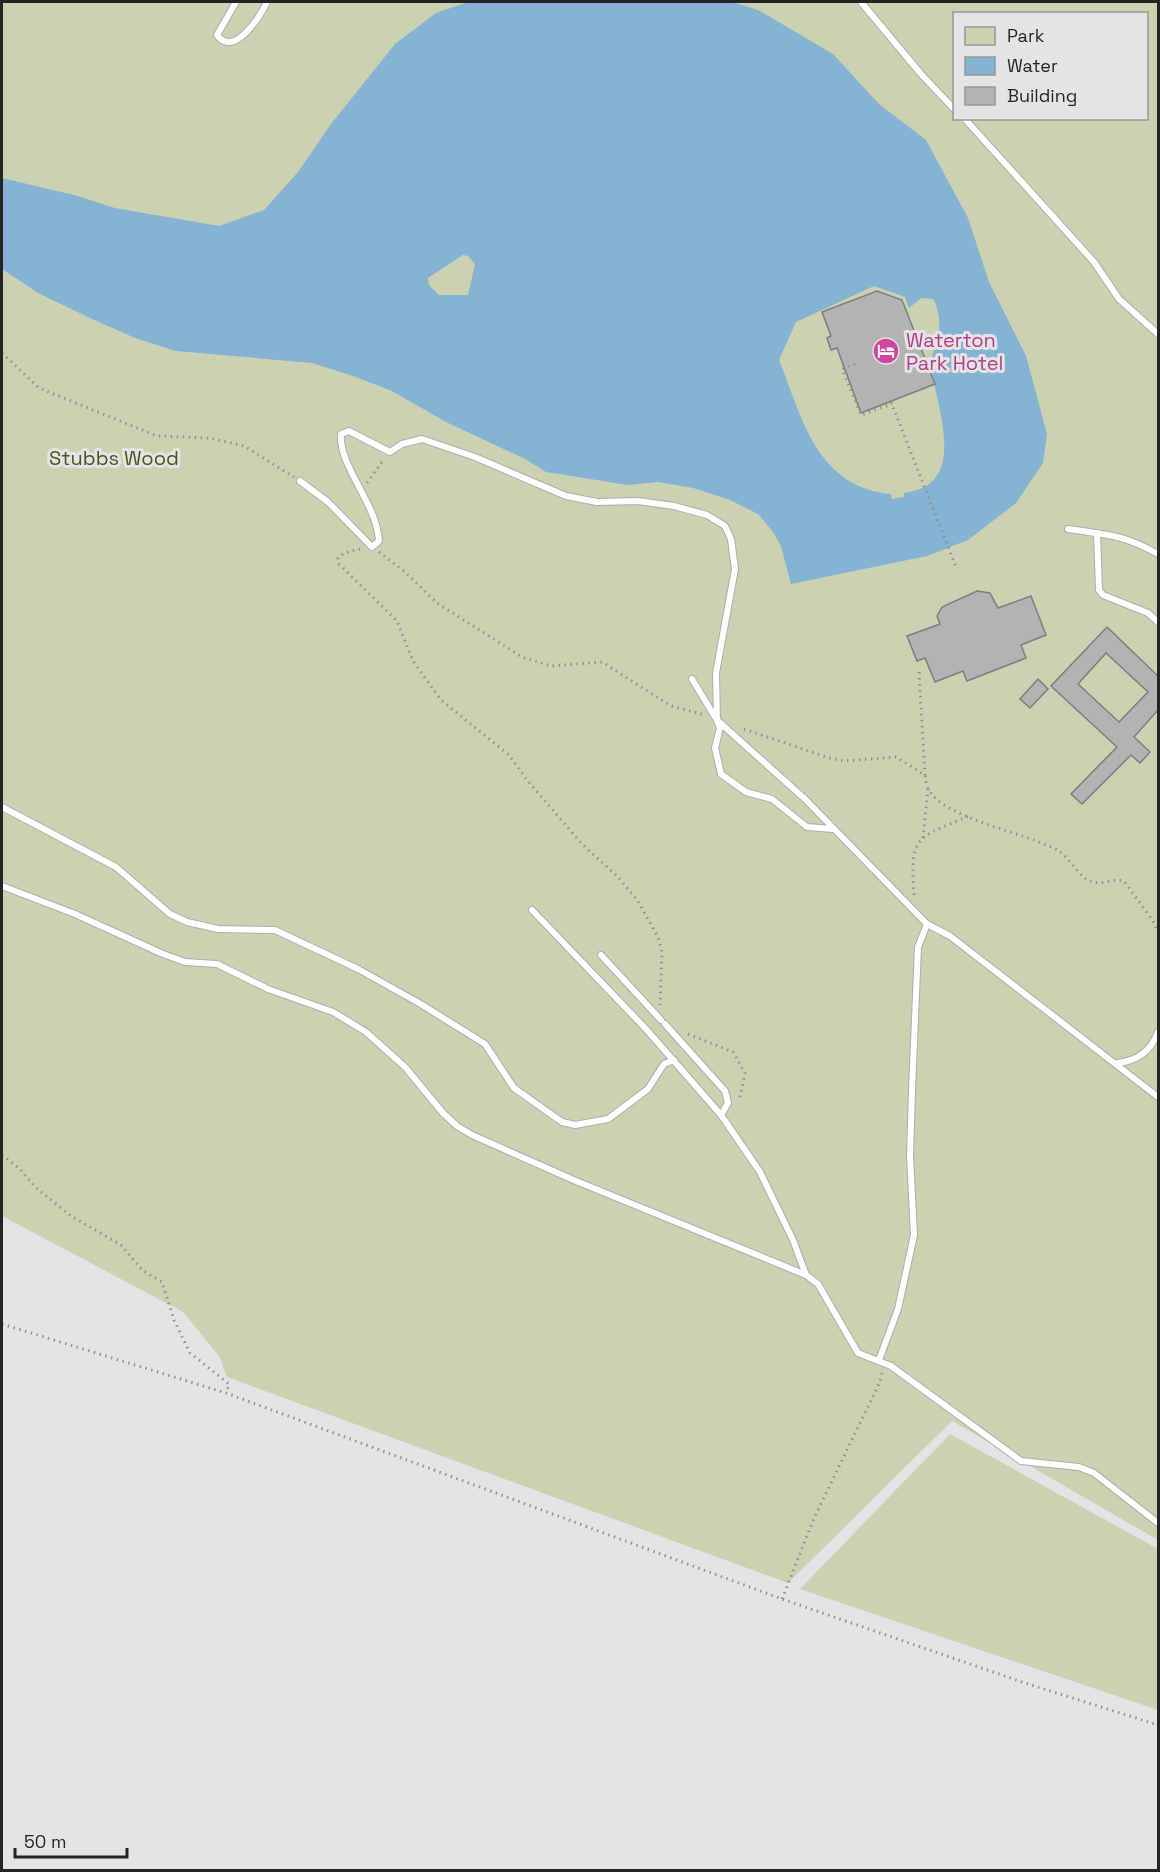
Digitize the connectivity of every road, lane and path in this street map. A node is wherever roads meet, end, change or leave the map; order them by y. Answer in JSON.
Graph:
{"nodes":[{"id":1,"x":236,"y":2,"type":"edge"},
{"id":2,"x":267,"y":2,"type":"edge"},
{"id":3,"x":861,"y":2,"type":"edge"},
{"id":4,"x":953,"y":108,"type":"edge"},
{"id":5,"x":966,"y":120,"type":"edge"},
{"id":6,"x":1158,"y":334,"type":"edge"},
{"id":7,"x":2,"y":353,"type":"edge"},
{"id":8,"x":855,"y":364,"type":"dead end"},
{"id":9,"x":390,"y":452,"type":"junction"},
{"id":10,"x":300,"y":481,"type":"joint"},
{"id":11,"x":362,"y":489,"type":"junction"},
{"id":12,"x":1068,"y":529,"type":"dead end"},
{"id":13,"x":1097,"y":533,"type":"junction"},
{"id":14,"x":372,"y":547,"type":"junction"},
{"id":15,"x":1158,"y":554,"type":"edge"},
{"id":16,"x":956,"y":567,"type":"dead end"},
{"id":17,"x":1158,"y":622,"type":"edge"},
{"id":18,"x":919,"y":672,"type":"dead end"},
{"id":19,"x":692,"y":679,"type":"dead end"},
{"id":20,"x":717,"y":720,"type":"junction"},
{"id":21,"x":738,"y":727,"type":"dead end"},
{"id":22,"x":925,"y":775,"type":"junction"},
{"id":23,"x":928,"y":789,"type":"junction"},
{"id":24,"x":2,"y":807,"type":"edge"},
{"id":25,"x":969,"y":816,"type":"junction"},
{"id":26,"x":833,"y":829,"type":"junction"},
{"id":27,"x":923,"y":838,"type":"junction"},
{"id":28,"x":2,"y":886,"type":"edge"},
{"id":29,"x":532,"y":910,"type":"dead end"},
{"id":30,"x":915,"y":913,"type":"junction"},
{"id":31,"x":927,"y":924,"type":"junction"},
{"id":32,"x":1158,"y":932,"type":"edge"},
{"id":33,"x":601,"y":955,"type":"dead end"},
{"id":34,"x":663,"y":1022,"type":"junction"},
{"id":35,"x":1158,"y":1032,"type":"edge"},
{"id":36,"x":674,"y":1060,"type":"junction"},
{"id":37,"x":1117,"y":1063,"type":"junction"},
{"id":38,"x":740,"y":1097,"type":"dead end"},
{"id":39,"x":1158,"y":1097,"type":"edge"},
{"id":40,"x":721,"y":1115,"type":"junction"},
{"id":41,"x":2,"y":1155,"type":"edge"},
{"id":42,"x":806,"y":1275,"type":"junction"},
{"id":43,"x":2,"y":1324,"type":"edge"},
{"id":44,"x":881,"y":1361,"type":"junction"},
{"id":45,"x":226,"y":1393,"type":"junction"},
{"id":46,"x":1158,"y":1523,"type":"edge"},
{"id":47,"x":783,"y":1599,"type":"junction"},
{"id":48,"x":1158,"y":1725,"type":"edge"}],
"edges":[{"from":1,"to":2,"type":"lane"},
{"from":3,"to":4,"type":"lane"},
{"from":5,"to":6,"type":"lane"},
{"from":7,"to":10,"type":"path"},
{"from":8,"to":16,"type":"path"},
{"from":9,"to":11,"type":"path"},
{"from":9,"to":11,"type":"lane"},
{"from":9,"to":20,"type":"lane"},
{"from":10,"to":14,"type":"lane"},
{"from":11,"to":14,"type":"lane"},
{"from":12,"to":13,"type":"lane"},
{"from":13,"to":15,"type":"lane"},
{"from":13,"to":17,"type":"lane"},
{"from":14,"to":20,"type":"path"},
{"from":14,"to":34,"type":"path"},
{"from":18,"to":22,"type":"path"},
{"from":19,"to":20,"type":"lane"},
{"from":20,"to":26,"type":"lane"},
{"from":20,"to":26,"type":"lane"},
{"from":21,"to":22,"type":"path"},
{"from":22,"to":23,"type":"path"},
{"from":23,"to":25,"type":"path"},
{"from":23,"to":27,"type":"path"},
{"from":24,"to":36,"type":"lane"},
{"from":25,"to":27,"type":"path"},
{"from":25,"to":32,"type":"path"},
{"from":26,"to":30,"type":"lane"},
{"from":27,"to":30,"type":"path"},
{"from":28,"to":42,"type":"lane"},
{"from":29,"to":36,"type":"lane"},
{"from":30,"to":31,"type":"lane"},
{"from":31,"to":37,"type":"lane"},
{"from":31,"to":44,"type":"lane"},
{"from":33,"to":34,"type":"lane"},
{"from":34,"to":38,"type":"path"},
{"from":34,"to":40,"type":"lane"},
{"from":35,"to":37,"type":"lane"},
{"from":36,"to":40,"type":"lane"},
{"from":37,"to":39,"type":"lane"},
{"from":40,"to":42,"type":"lane"},
{"from":41,"to":45,"type":"path"},
{"from":42,"to":44,"type":"lane"},
{"from":43,"to":45,"type":"path"},
{"from":44,"to":46,"type":"lane"},
{"from":44,"to":47,"type":"path"},
{"from":45,"to":47,"type":"path"},
{"from":47,"to":48,"type":"path"}]}
